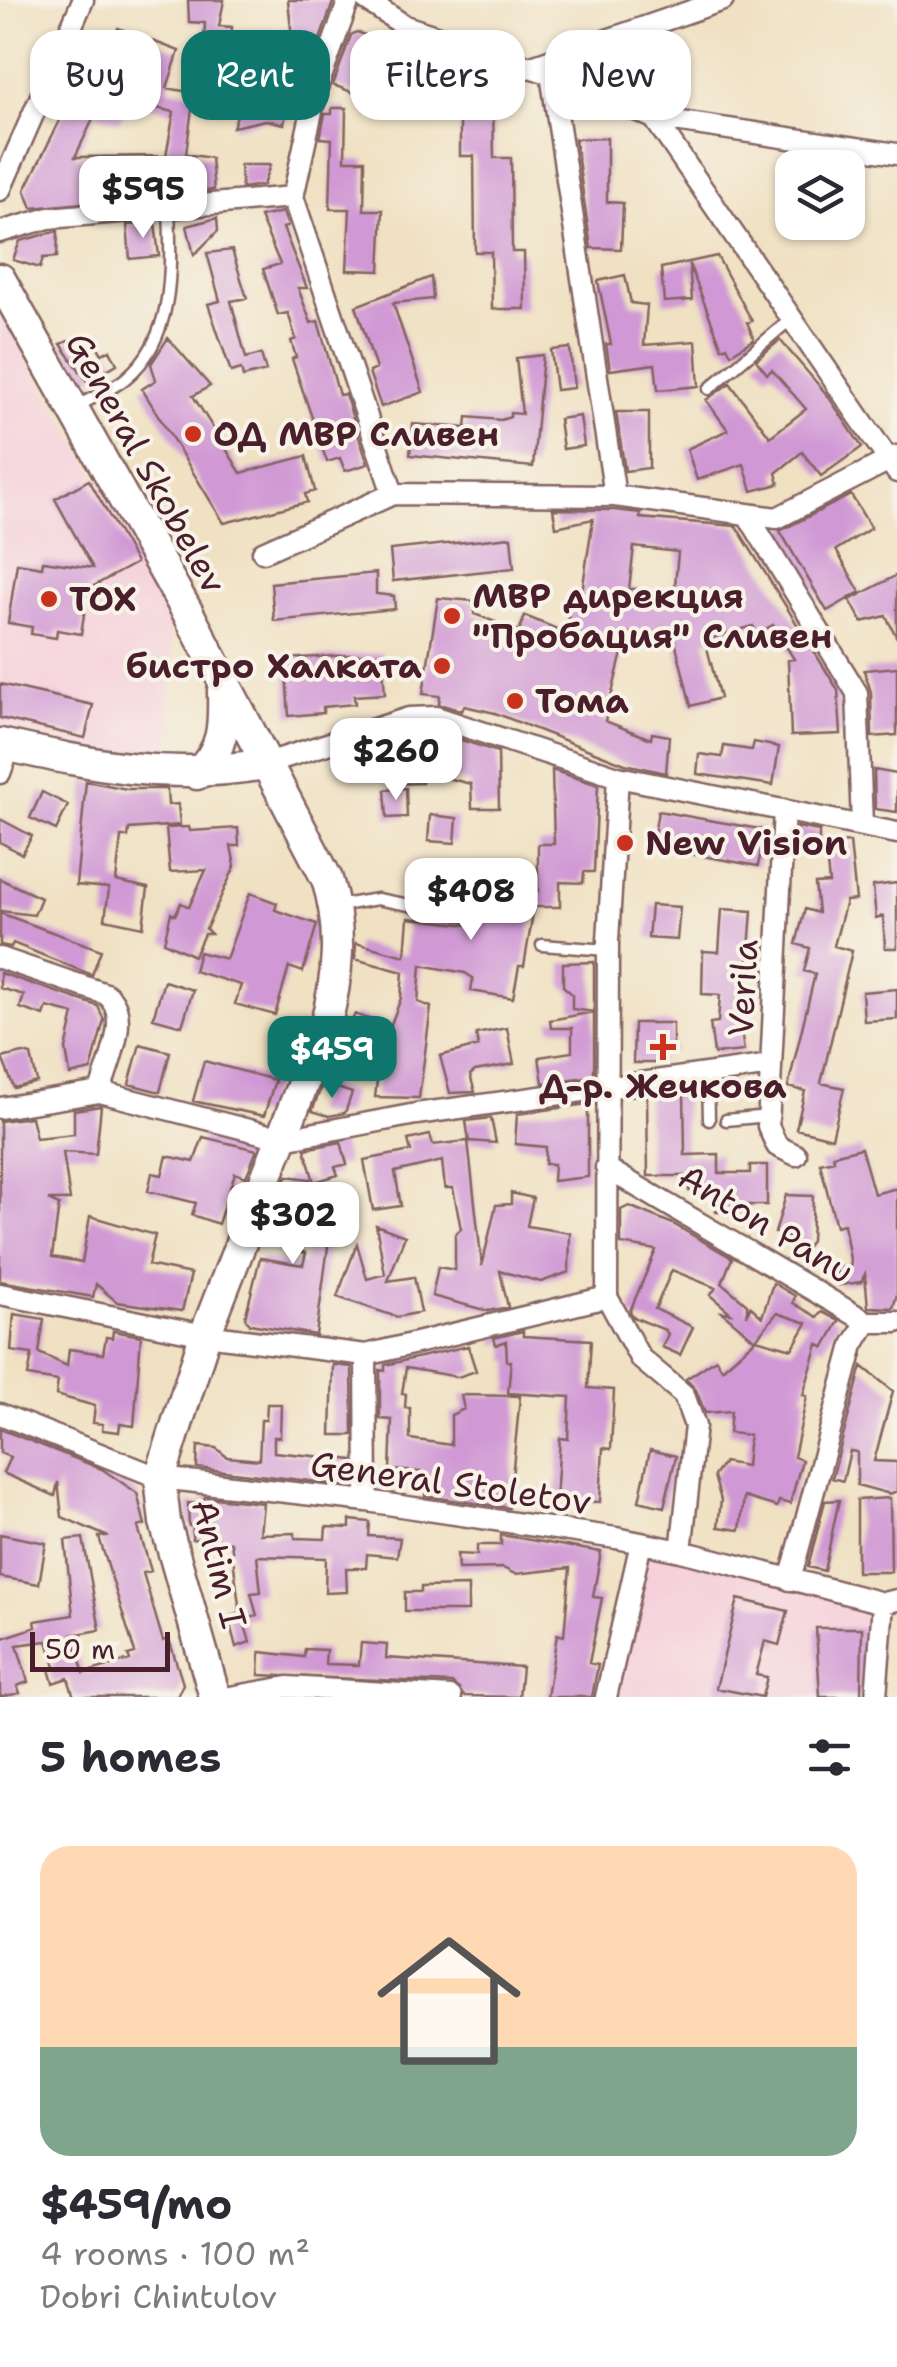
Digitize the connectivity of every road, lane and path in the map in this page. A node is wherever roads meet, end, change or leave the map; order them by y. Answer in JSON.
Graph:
{"nodes":[{"id":1,"x":83,"y":0,"type":"edge"},
{"id":2,"x":349,"y":0,"type":"edge"},
{"id":3,"x":366,"y":0,"type":"edge"},
{"id":4,"x":723,"y":0,"type":"edge"},
{"id":5,"x":417,"y":30,"type":"edge"},
{"id":6,"x":525,"y":68,"type":"edge"},
{"id":7,"x":558,"y":120,"type":"edge"},
{"id":8,"x":655,"y":120,"type":"edge"},
{"id":9,"x":668,"y":120,"type":"edge"},
{"id":10,"x":897,"y":154,"type":"edge"},
{"id":11,"x":0,"y":190,"type":"edge"},
{"id":12,"x":293,"y":196,"type":"junction"},
{"id":13,"x":169,"y":208,"type":"junction"},
{"id":14,"x":0,"y":232,"type":"edge"},
{"id":15,"x":0,"y":280,"type":"edge"},
{"id":16,"x":791,"y":318,"type":"junction"},
{"id":17,"x":709,"y":389,"type":"dead end"},
{"id":18,"x":73,"y":408,"type":"junction"},
{"id":19,"x":894,"y":463,"type":"edge"},
{"id":20,"x":392,"y":494,"type":"junction"},
{"id":21,"x":614,"y":496,"type":"junction"},
{"id":22,"x":746,"y":514,"type":"junction"},
{"id":23,"x":263,"y":552,"type":"dead end"},
{"id":24,"x":223,"y":686,"type":"junction"},
{"id":25,"x":3,"y":754,"type":"edge"},
{"id":26,"x":264,"y":764,"type":"junction"},
{"id":27,"x":197,"y":774,"type":"junction"},
{"id":28,"x":618,"y":777,"type":"junction"},
{"id":29,"x":784,"y":810,"type":"junction"},
{"id":30,"x":862,"y":825,"type":"junction"},
{"id":31,"x":897,"y":833,"type":"edge"},
{"id":32,"x":336,"y":906,"type":"junction"},
{"id":33,"x":469,"y":916,"type":"dead end"},
{"id":34,"x":542,"y":946,"type":"dead end"},
{"id":35,"x":608,"y":950,"type":"junction"},
{"id":36,"x":0,"y":958,"type":"edge"},
{"id":37,"x":771,"y":1065,"type":"junction"},
{"id":38,"x":708,"y":1073,"type":"junction"},
{"id":39,"x":608,"y":1087,"type":"junction"},
{"id":40,"x":100,"y":1092,"type":"junction"},
{"id":41,"x":0,"y":1108,"type":"edge"},
{"id":42,"x":769,"y":1116,"type":"junction"},
{"id":43,"x":709,"y":1120,"type":"dead end"},
{"id":44,"x":726,"y":1120,"type":"dead end"},
{"id":45,"x":284,"y":1139,"type":"junction"},
{"id":46,"x":796,"y":1155,"type":"dead end"},
{"id":47,"x":606,"y":1168,"type":"junction"},
{"id":48,"x":0,"y":1294,"type":"edge"},
{"id":49,"x":608,"y":1297,"type":"junction"},
{"id":50,"x":867,"y":1322,"type":"junction"},
{"id":51,"x":897,"y":1322,"type":"edge"},
{"id":52,"x":206,"y":1335,"type":"junction"},
{"id":53,"x":366,"y":1354,"type":"junction"},
{"id":54,"x":0,"y":1414,"type":"edge"},
{"id":55,"x":160,"y":1478,"type":"junction"},
{"id":56,"x":367,"y":1502,"type":"junction"},
{"id":57,"x":641,"y":1543,"type":"junction"},
{"id":58,"x":681,"y":1550,"type":"junction"},
{"id":59,"x":790,"y":1580,"type":"junction"},
{"id":60,"x":890,"y":1602,"type":"edge"},
{"id":61,"x":215,"y":1697,"type":"edge"},
{"id":62,"x":230,"y":1697,"type":"edge"},
{"id":63,"x":452,"y":1697,"type":"edge"},
{"id":64,"x":606,"y":1697,"type":"edge"},
{"id":65,"x":876,"y":1697,"type":"edge"}],
"edges":[{"from":1,"to":11,"type":"street"},
{"from":2,"to":12,"type":"street"},
{"from":3,"to":5,"type":"street"},
{"from":4,"to":6,"type":"street"},
{"from":7,"to":21,"type":"street"},
{"from":8,"to":16,"type":"street"},
{"from":9,"to":10,"type":"street"},
{"from":12,"to":13,"type":"street"},
{"from":12,"to":20,"type":"street"},
{"from":13,"to":14,"type":"street"},
{"from":13,"to":18,"type":"lane"},
{"from":15,"to":18,"type":"street","name":"General Skobelev"},
{"from":16,"to":17,"type":"lane"},
{"from":16,"to":19,"type":"street"},
{"from":18,"to":24,"type":"street","name":"General Skobelev"},
{"from":19,"to":22,"type":"street"},
{"from":20,"to":21,"type":"street"},
{"from":20,"to":23,"type":"street"},
{"from":21,"to":22,"type":"street"},
{"from":22,"to":30,"type":"street"},
{"from":24,"to":26,"type":"street","name":"General Skobelev"},
{"from":24,"to":27,"type":"street"},
{"from":25,"to":27,"type":"street"},
{"from":26,"to":27,"type":"street"},
{"from":26,"to":28,"type":"street"},
{"from":26,"to":32,"type":"street","name":"General Skobelev"},
{"from":28,"to":29,"type":"street"},
{"from":28,"to":35,"type":"street"},
{"from":29,"to":30,"type":"street"},
{"from":29,"to":37,"type":"street","name":"Verila"},
{"from":30,"to":31,"type":"street"},
{"from":32,"to":33,"type":"lane"},
{"from":32,"to":45,"type":"street","name":"Antim I"},
{"from":34,"to":35,"type":"lane"},
{"from":35,"to":39,"type":"street"},
{"from":36,"to":40,"type":"street"},
{"from":37,"to":38,"type":"street"},
{"from":37,"to":42,"type":"street","name":"Verila"},
{"from":38,"to":39,"type":"street"},
{"from":38,"to":43,"type":"lane"},
{"from":39,"to":45,"type":"street"},
{"from":39,"to":47,"type":"street"},
{"from":40,"to":41,"type":"street"},
{"from":40,"to":45,"type":"street"},
{"from":42,"to":44,"type":"lane"},
{"from":42,"to":46,"type":"street"},
{"from":45,"to":52,"type":"street","name":"Antim I"},
{"from":47,"to":49,"type":"street"},
{"from":47,"to":50,"type":"street","name":"Anton Panu"},
{"from":48,"to":52,"type":"street"},
{"from":49,"to":53,"type":"street"},
{"from":49,"to":58,"type":"street"},
{"from":50,"to":51,"type":"street","name":"Anton Panu"},
{"from":50,"to":59,"type":"street"},
{"from":52,"to":53,"type":"street"},
{"from":52,"to":55,"type":"street","name":"Antim I"},
{"from":53,"to":56,"type":"street"},
{"from":54,"to":55,"type":"street","name":"General Stoletov"},
{"from":55,"to":56,"type":"street","name":"General Stoletov"},
{"from":55,"to":61,"type":"street","name":"Antim I"},
{"from":56,"to":57,"type":"street","name":"General Stoletov"},
{"from":57,"to":58,"type":"street","name":"General Stoletov"},
{"from":57,"to":64,"type":"street"},
{"from":58,"to":59,"type":"street","name":"General Stoletov"},
{"from":59,"to":60,"type":"street","name":"General Stoletov"},
{"from":60,"to":65,"type":"street"},
{"from":62,"to":63,"type":"street"}]}
